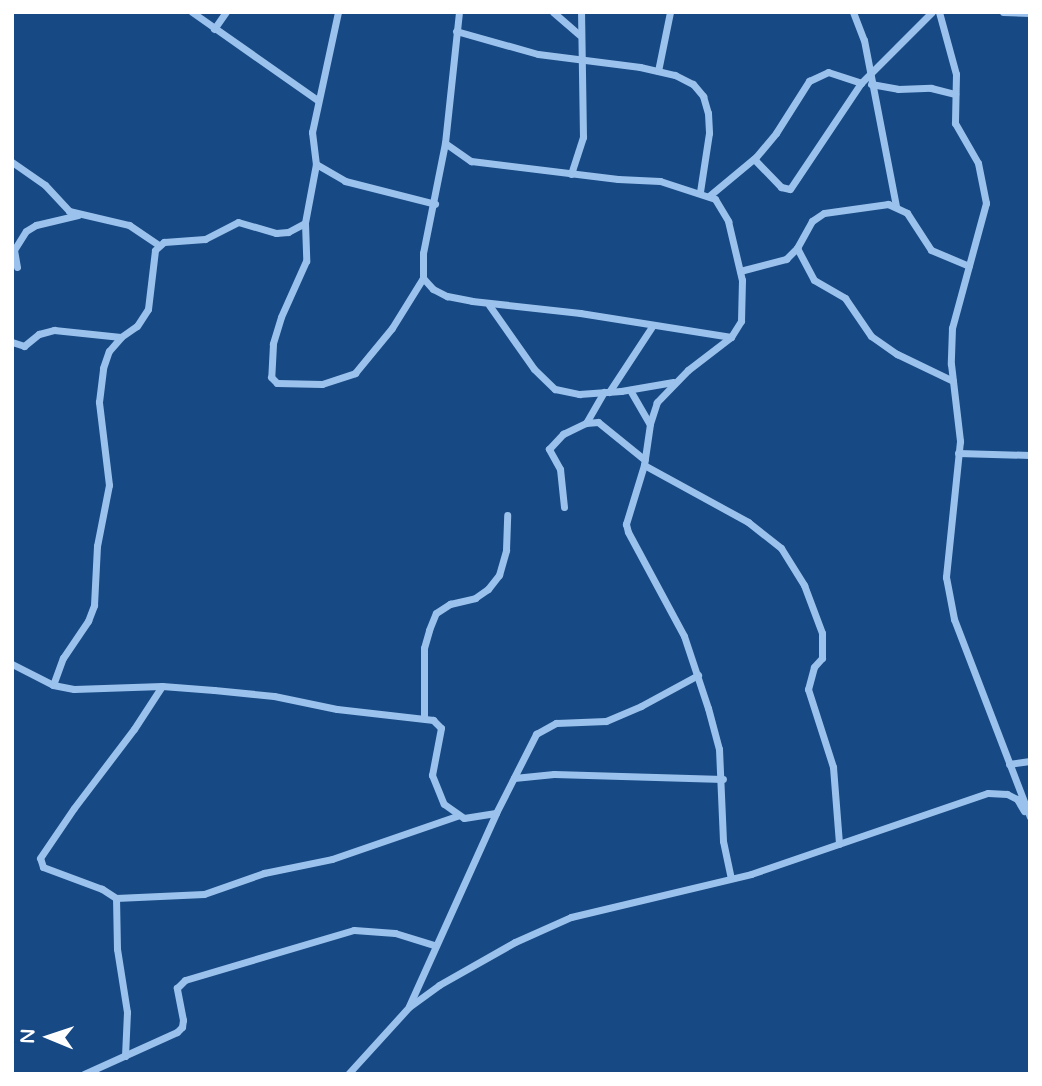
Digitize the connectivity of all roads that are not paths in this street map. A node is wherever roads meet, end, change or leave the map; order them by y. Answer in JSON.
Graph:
{"nodes":[{"id":1,"x":191,"y":12,"type":"edge"},
{"id":2,"x":226,"y":12,"type":"edge"},
{"id":3,"x":338,"y":12,"type":"edge"},
{"id":4,"x":459,"y":12,"type":"edge"},
{"id":5,"x":553,"y":12,"type":"edge"},
{"id":6,"x":581,"y":12,"type":"edge"},
{"id":7,"x":670,"y":12,"type":"edge"},
{"id":8,"x":853,"y":12,"type":"edge"},
{"id":9,"x":932,"y":12,"type":"edge"},
{"id":10,"x":939,"y":12,"type":"edge"},
{"id":11,"x":1003,"y":12,"type":"edge"},
{"id":12,"x":1030,"y":13,"type":"edge"},
{"id":13,"x":214,"y":29,"type":"junction"},
{"id":14,"x":456,"y":31,"type":"junction"},
{"id":15,"x":579,"y":35,"type":"junction"},
{"id":16,"x":581,"y":59,"type":"junction"},
{"id":17,"x":658,"y":71,"type":"junction"},
{"id":18,"x":870,"y":73,"type":"junction"},
{"id":19,"x":861,"y":83,"type":"junction"},
{"id":20,"x":872,"y":84,"type":"junction"},
{"id":21,"x":955,"y":94,"type":"junction"},
{"id":22,"x":317,"y":100,"type":"junction"},
{"id":23,"x":445,"y":143,"type":"junction"},
{"id":24,"x":754,"y":159,"type":"junction"},
{"id":25,"x":12,"y":162,"type":"edge"},
{"id":26,"x":316,"y":164,"type":"junction"},
{"id":27,"x":571,"y":174,"type":"junction"},
{"id":28,"x":700,"y":192,"type":"junction"},
{"id":29,"x":709,"y":196,"type":"junction"},
{"id":30,"x":435,"y":204,"type":"junction"},
{"id":31,"x":896,"y":206,"type":"junction"},
{"id":32,"x":79,"y":215,"type":"junction"},
{"id":33,"x":305,"y":223,"type":"junction"},
{"id":34,"x":159,"y":245,"type":"junction"},
{"id":35,"x":797,"y":248,"type":"junction"},
{"id":36,"x":969,"y":266,"type":"junction"},
{"id":37,"x":17,"y":267,"type":"dead end"},
{"id":38,"x":740,"y":271,"type":"junction"},
{"id":39,"x":423,"y":278,"type":"junction"},
{"id":40,"x":489,"y":305,"type":"junction"},
{"id":41,"x":653,"y":325,"type":"junction"},
{"id":42,"x":121,"y":337,"type":"junction"},
{"id":43,"x":731,"y":337,"type":"junction"},
{"id":44,"x":12,"y":342,"type":"edge"},
{"id":45,"x":953,"y":381,"type":"junction"},
{"id":46,"x":675,"y":382,"type":"junction"},
{"id":47,"x":630,"y":390,"type":"junction"},
{"id":48,"x":606,"y":392,"type":"junction"},
{"id":49,"x":586,"y":423,"type":"junction"},
{"id":50,"x":650,"y":424,"type":"junction"},
{"id":51,"x":958,"y":453,"type":"junction"},
{"id":52,"x":1030,"y":455,"type":"edge"},
{"id":53,"x":644,"y":463,"type":"junction"},
{"id":54,"x":564,"y":507,"type":"dead end"},
{"id":55,"x":507,"y":515,"type":"dead end"},
{"id":56,"x":12,"y":664,"type":"edge"},
{"id":57,"x":698,"y":675,"type":"junction"},
{"id":58,"x":53,"y":685,"type":"junction"},
{"id":59,"x":162,"y":686,"type":"junction"},
{"id":60,"x":424,"y":718,"type":"junction"},
{"id":61,"x":1030,"y":761,"type":"edge"},
{"id":62,"x":1009,"y":764,"type":"junction"},
{"id":63,"x":514,"y":778,"type":"junction"},
{"id":64,"x":723,"y":779,"type":"junction"},
{"id":65,"x":496,"y":813,"type":"junction"},
{"id":66,"x":457,"y":816,"type":"junction"},
{"id":67,"x":1030,"y":819,"type":"edge"},
{"id":68,"x":839,"y":844,"type":"junction"},
{"id":69,"x":731,"y":878,"type":"junction"},
{"id":70,"x":116,"y":898,"type":"junction"},
{"id":71,"x":434,"y":945,"type":"junction"},
{"id":72,"x":409,"y":1007,"type":"junction"},
{"id":73,"x":125,"y":1056,"type":"junction"},
{"id":74,"x":84,"y":1074,"type":"edge"},
{"id":75,"x":348,"y":1074,"type":"edge"}],
"edges":[{"from":1,"to":13,"type":"street"},
{"from":2,"to":13,"type":"street"},
{"from":3,"to":22,"type":"street"},
{"from":4,"to":14,"type":"street"},
{"from":5,"to":15,"type":"street"},
{"from":6,"to":15,"type":"street"},
{"from":7,"to":17,"type":"street"},
{"from":8,"to":18,"type":"street"},
{"from":9,"to":18,"type":"street"},
{"from":10,"to":21,"type":"street"},
{"from":11,"to":12,"type":"street"},
{"from":13,"to":22,"type":"street"},
{"from":14,"to":16,"type":"street"},
{"from":14,"to":23,"type":"street"},
{"from":15,"to":16,"type":"street"},
{"from":16,"to":17,"type":"street"},
{"from":16,"to":27,"type":"street"},
{"from":17,"to":28,"type":"street"},
{"from":18,"to":19,"type":"street"},
{"from":18,"to":20,"type":"street"},
{"from":19,"to":24,"type":"street"},
{"from":19,"to":24,"type":"street"},
{"from":20,"to":21,"type":"street"},
{"from":20,"to":31,"type":"street"},
{"from":21,"to":36,"type":"street"},
{"from":22,"to":26,"type":"street"},
{"from":23,"to":27,"type":"street"},
{"from":23,"to":30,"type":"street"},
{"from":24,"to":29,"type":"street"},
{"from":25,"to":32,"type":"street"},
{"from":26,"to":30,"type":"street"},
{"from":26,"to":33,"type":"street"},
{"from":27,"to":28,"type":"street"},
{"from":28,"to":29,"type":"street"},
{"from":29,"to":38,"type":"street"},
{"from":30,"to":39,"type":"street"},
{"from":31,"to":35,"type":"street"},
{"from":31,"to":36,"type":"street"},
{"from":32,"to":34,"type":"street"},
{"from":32,"to":37,"type":"street"},
{"from":33,"to":34,"type":"street"},
{"from":33,"to":39,"type":"street"},
{"from":34,"to":42,"type":"street"},
{"from":35,"to":38,"type":"street"},
{"from":35,"to":45,"type":"street"},
{"from":36,"to":45,"type":"street"},
{"from":38,"to":43,"type":"street"},
{"from":39,"to":40,"type":"street"},
{"from":40,"to":41,"type":"street"},
{"from":40,"to":48,"type":"street"},
{"from":41,"to":43,"type":"street"},
{"from":41,"to":48,"type":"street"},
{"from":42,"to":44,"type":"street"},
{"from":42,"to":58,"type":"street"},
{"from":43,"to":46,"type":"street"},
{"from":45,"to":51,"type":"street"},
{"from":46,"to":47,"type":"street"},
{"from":46,"to":50,"type":"street"},
{"from":47,"to":48,"type":"street"},
{"from":47,"to":50,"type":"street"},
{"from":48,"to":49,"type":"street"},
{"from":49,"to":53,"type":"street"},
{"from":49,"to":54,"type":"street"},
{"from":50,"to":53,"type":"street"},
{"from":51,"to":52,"type":"street"},
{"from":51,"to":62,"type":"street"},
{"from":53,"to":57,"type":"street"},
{"from":53,"to":68,"type":"street"},
{"from":55,"to":60,"type":"street"},
{"from":56,"to":58,"type":"street"},
{"from":57,"to":63,"type":"street"},
{"from":57,"to":64,"type":"street"},
{"from":58,"to":59,"type":"street"},
{"from":59,"to":60,"type":"street"},
{"from":59,"to":70,"type":"street"},
{"from":60,"to":66,"type":"street"},
{"from":61,"to":62,"type":"street"},
{"from":62,"to":67,"type":"street"},
{"from":63,"to":64,"type":"street"},
{"from":63,"to":65,"type":"street"},
{"from":64,"to":69,"type":"street"},
{"from":65,"to":66,"type":"street"},
{"from":65,"to":71,"type":"street"},
{"from":66,"to":70,"type":"street"},
{"from":67,"to":68,"type":"street"},
{"from":68,"to":69,"type":"street"},
{"from":69,"to":72,"type":"street"},
{"from":70,"to":73,"type":"street"},
{"from":71,"to":72,"type":"street"},
{"from":71,"to":73,"type":"street"},
{"from":72,"to":75,"type":"street"},
{"from":73,"to":74,"type":"street"}]}
